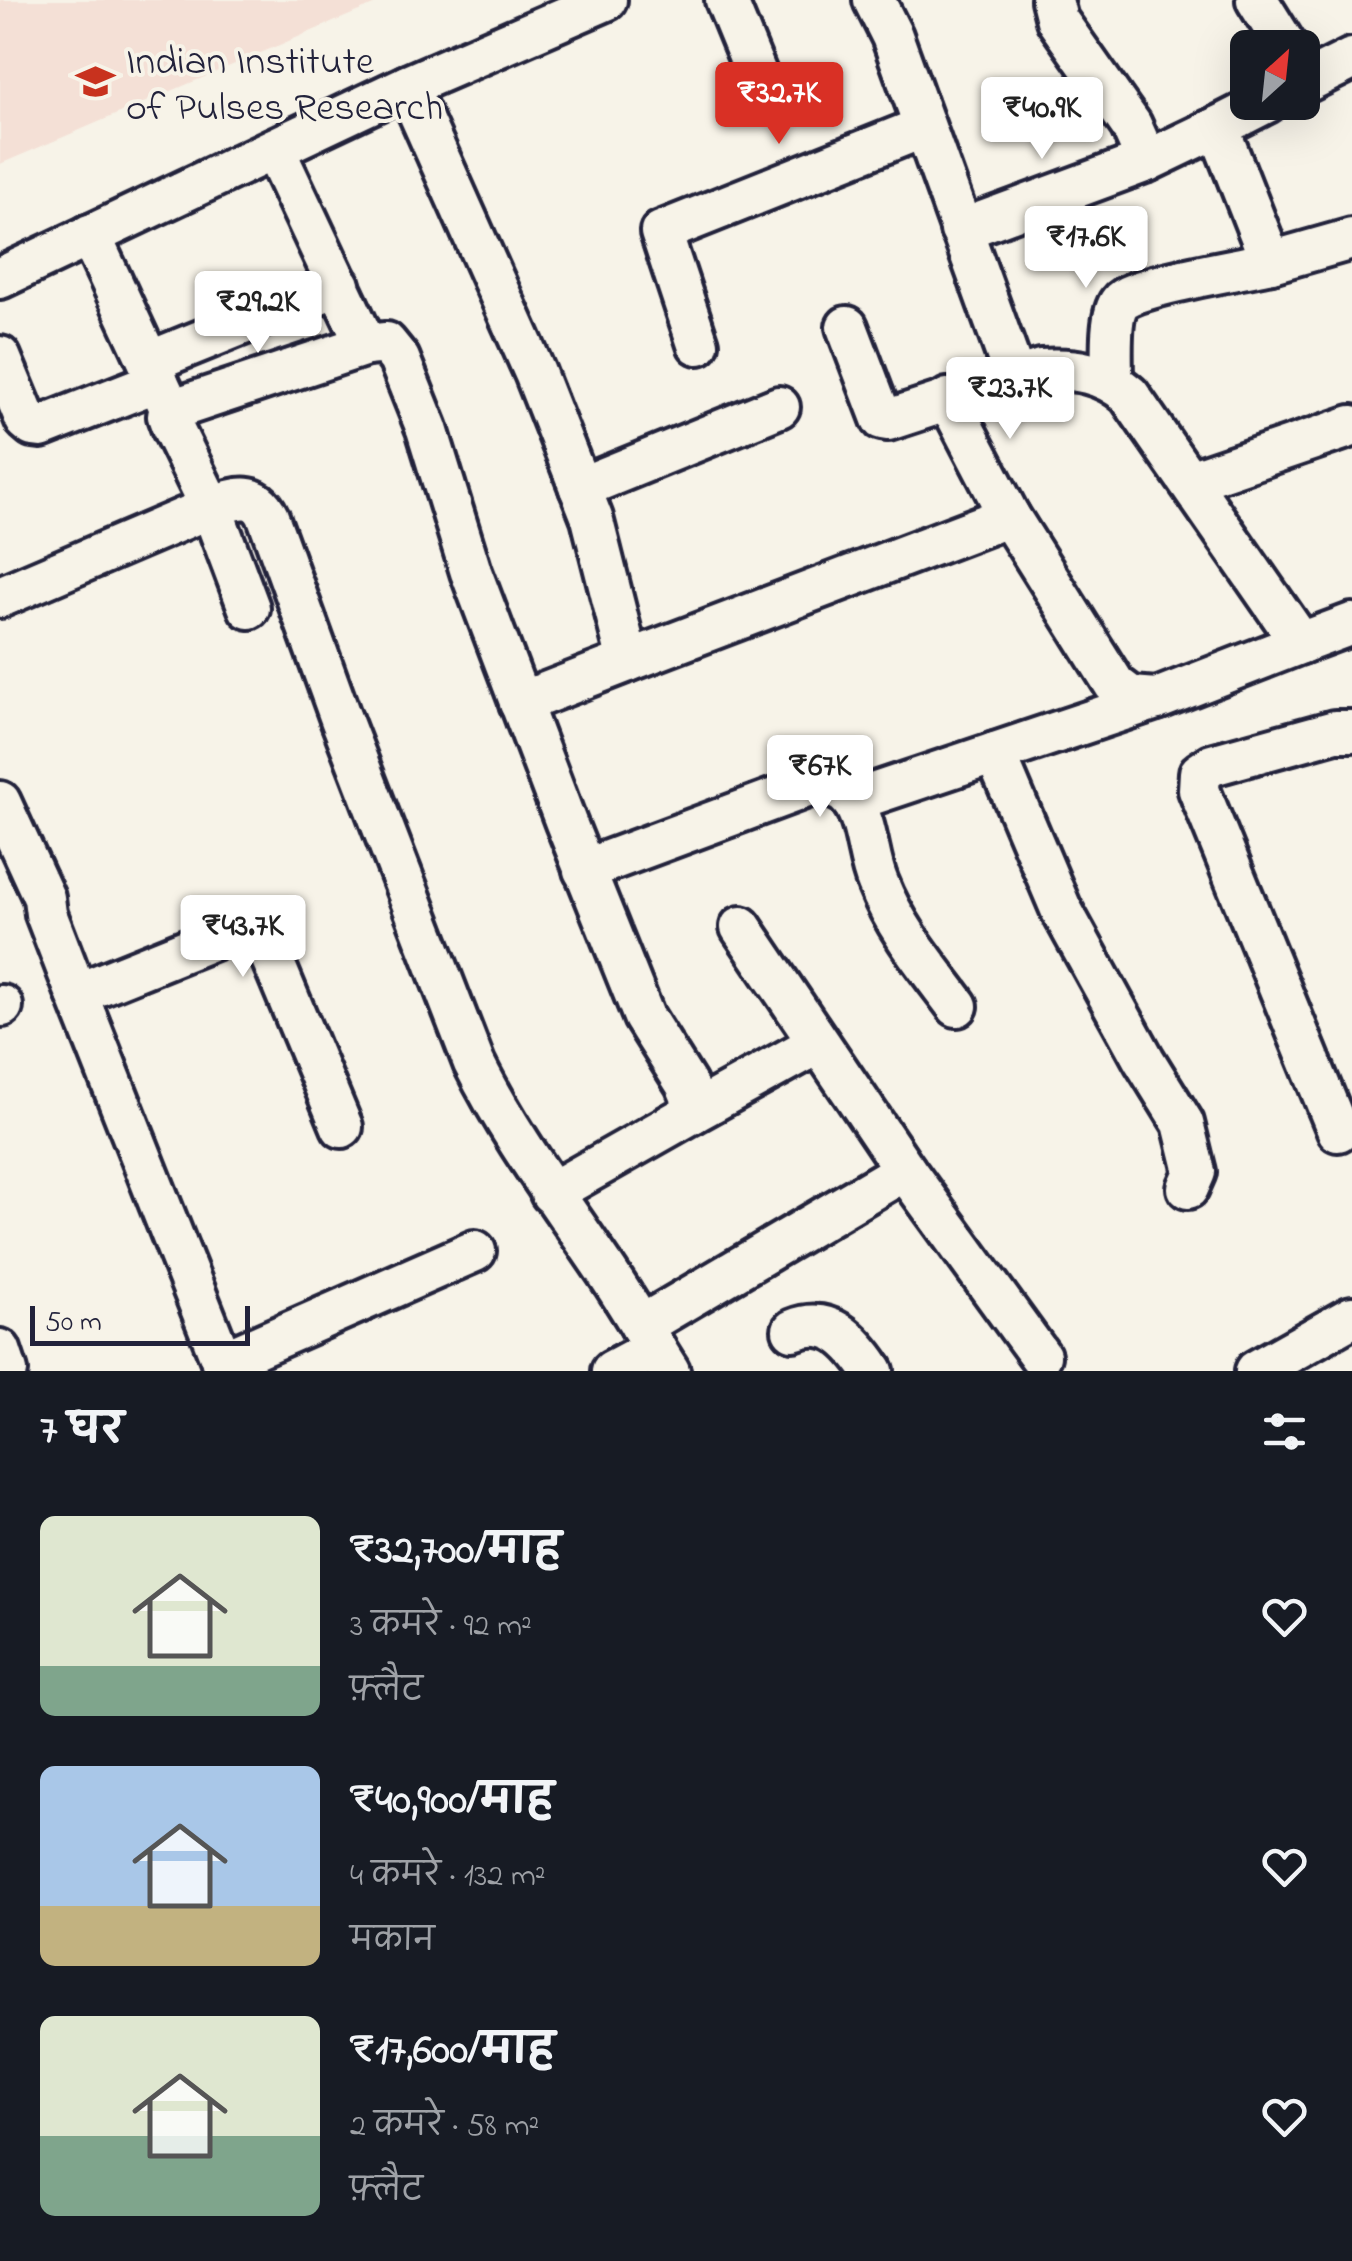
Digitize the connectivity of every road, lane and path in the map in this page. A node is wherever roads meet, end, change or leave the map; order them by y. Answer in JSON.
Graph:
{"nodes":[{"id":1,"x":606,"y":0,"type":"edge"},
{"id":2,"x":726,"y":0,"type":"edge"},
{"id":3,"x":874,"y":0,"type":"edge"},
{"id":4,"x":1052,"y":0,"type":"edge"},
{"id":5,"x":1257,"y":0,"type":"edge"},
{"id":6,"x":1276,"y":30,"type":"edge"},
{"id":7,"x":1352,"y":59,"type":"edge"},
{"id":8,"x":1320,"y":73,"type":"edge"},
{"id":9,"x":407,"y":86,"type":"junction"},
{"id":10,"x":764,"y":93,"type":"dead end"},
{"id":11,"x":1232,"y":120,"type":"edge"},
{"id":12,"x":924,"y":127,"type":"junction"},
{"id":13,"x":1218,"y":127,"type":"junction"},
{"id":14,"x":274,"y":149,"type":"junction"},
{"id":15,"x":1148,"y":161,"type":"junction"},
{"id":16,"x":961,"y":230,"type":"junction"},
{"id":17,"x":90,"y":235,"type":"junction"},
{"id":18,"x":1352,"y":239,"type":"edge"},
{"id":19,"x":1271,"y":262,"type":"junction"},
{"id":20,"x":0,"y":278,"type":"edge"},
{"id":21,"x":339,"y":285,"type":"junction"},
{"id":22,"x":846,"y":327,"type":"dead end"},
{"id":23,"x":698,"y":344,"type":"dead end"},
{"id":24,"x":366,"y":345,"type":"junction"},
{"id":25,"x":0,"y":357,"type":"edge"},
{"id":26,"x":1016,"y":377,"type":"junction"},
{"id":27,"x":1112,"y":380,"type":"junction"},
{"id":28,"x":159,"y":384,"type":"junction"},
{"id":29,"x":948,"y":399,"type":"junction"},
{"id":30,"x":779,"y":407,"type":"dead end"},
{"id":31,"x":1352,"y":426,"type":"edge"},
{"id":32,"x":1190,"y":481,"type":"junction"},
{"id":33,"x":580,"y":488,"type":"junction"},
{"id":34,"x":211,"y":507,"type":"junction"},
{"id":35,"x":1009,"y":516,"type":"junction"},
{"id":36,"x":0,"y":597,"type":"edge"},
{"id":37,"x":250,"y":608,"type":"dead end"},
{"id":38,"x":1352,"y":624,"type":"edge"},
{"id":39,"x":1301,"y":643,"type":"junction"},
{"id":40,"x":628,"y":661,"type":"junction"},
{"id":41,"x":1157,"y":698,"type":"junction"},
{"id":42,"x":520,"y":704,"type":"junction"},
{"id":43,"x":1352,"y":732,"type":"edge"},
{"id":44,"x":995,"y":753,"type":"junction"},
{"id":45,"x":852,"y":801,"type":"junction"},
{"id":46,"x":0,"y":802,"type":"edge"},
{"id":47,"x":584,"y":870,"type":"junction"},
{"id":48,"x":740,"y":927,"type":"dead end"},
{"id":49,"x":77,"y":994,"type":"junction"},
{"id":50,"x":957,"y":1006,"type":"dead end"},
{"id":51,"x":817,"y":1044,"type":"junction"},
{"id":52,"x":692,"y":1113,"type":"junction"},
{"id":53,"x":342,"y":1127,"type":"dead end"},
{"id":54,"x":1338,"y":1131,"type":"dead end"},
{"id":55,"x":905,"y":1170,"type":"junction"},
{"id":56,"x":1188,"y":1188,"type":"dead end"},
{"id":57,"x":551,"y":1192,"type":"junction"},
{"id":58,"x":474,"y":1250,"type":"dead end"},
{"id":59,"x":1352,"y":1317,"type":"edge"},
{"id":60,"x":792,"y":1330,"type":"dead end"},
{"id":61,"x":655,"y":1348,"type":"edge"},
{"id":62,"x":0,"y":1350,"type":"edge"},
{"id":63,"x":1040,"y":1356,"type":"dead end"},
{"id":64,"x":224,"y":1366,"type":"edge"},
{"id":65,"x":1261,"y":1370,"type":"edge"},
{"id":66,"x":7,"y":1371,"type":"edge"},
{"id":67,"x":612,"y":1371,"type":"edge"},
{"id":68,"x":872,"y":1371,"type":"edge"}],
"edges":[{"from":1,"to":9,"type":"street"},
{"from":2,"to":10,"type":"street"},
{"from":3,"to":12,"type":"street"},
{"from":4,"to":15,"type":"street"},
{"from":5,"to":6,"type":"street"},
{"from":7,"to":8,"type":"street"},
{"from":9,"to":14,"type":"street"},
{"from":9,"to":33,"type":"street"},
{"from":11,"to":13,"type":"street"},
{"from":12,"to":16,"type":"street"},
{"from":12,"to":23,"type":"street"},
{"from":13,"to":15,"type":"street"},
{"from":13,"to":19,"type":"street"},
{"from":14,"to":17,"type":"street"},
{"from":14,"to":21,"type":"street"},
{"from":15,"to":16,"type":"street"},
{"from":16,"to":26,"type":"street"},
{"from":17,"to":20,"type":"street"},
{"from":17,"to":28,"type":"street"},
{"from":18,"to":19,"type":"street"},
{"from":19,"to":27,"type":"street"},
{"from":21,"to":24,"type":"street"},
{"from":21,"to":28,"type":"street"},
{"from":22,"to":29,"type":"street"},
{"from":24,"to":28,"type":"street"},
{"from":24,"to":42,"type":"street"},
{"from":25,"to":28,"type":"street"},
{"from":26,"to":27,"type":"street"},
{"from":26,"to":29,"type":"street"},
{"from":27,"to":32,"type":"street"},
{"from":28,"to":34,"type":"street"},
{"from":29,"to":35,"type":"street"},
{"from":30,"to":33,"type":"street"},
{"from":31,"to":32,"type":"street"},
{"from":32,"to":39,"type":"street"},
{"from":33,"to":40,"type":"street"},
{"from":34,"to":36,"type":"street"},
{"from":34,"to":37,"type":"street"},
{"from":34,"to":57,"type":"street"},
{"from":35,"to":40,"type":"street"},
{"from":35,"to":41,"type":"street"},
{"from":38,"to":39,"type":"street"},
{"from":39,"to":41,"type":"street"},
{"from":40,"to":42,"type":"street"},
{"from":41,"to":44,"type":"street"},
{"from":42,"to":47,"type":"street"},
{"from":43,"to":54,"type":"street"},
{"from":44,"to":45,"type":"street"},
{"from":44,"to":56,"type":"street"},
{"from":45,"to":47,"type":"street"},
{"from":45,"to":50,"type":"street"},
{"from":46,"to":49,"type":"street"},
{"from":47,"to":52,"type":"street"},
{"from":48,"to":51,"type":"street"},
{"from":49,"to":53,"type":"street"},
{"from":49,"to":64,"type":"street"},
{"from":51,"to":52,"type":"street"},
{"from":51,"to":55,"type":"street"},
{"from":52,"to":57,"type":"street"},
{"from":55,"to":61,"type":"street"},
{"from":55,"to":63,"type":"street"},
{"from":57,"to":61,"type":"street"},
{"from":58,"to":64,"type":"street"},
{"from":59,"to":65,"type":"street"},
{"from":60,"to":68,"type":"street"},
{"from":61,"to":67,"type":"street"},
{"from":62,"to":66,"type":"street"}]}
